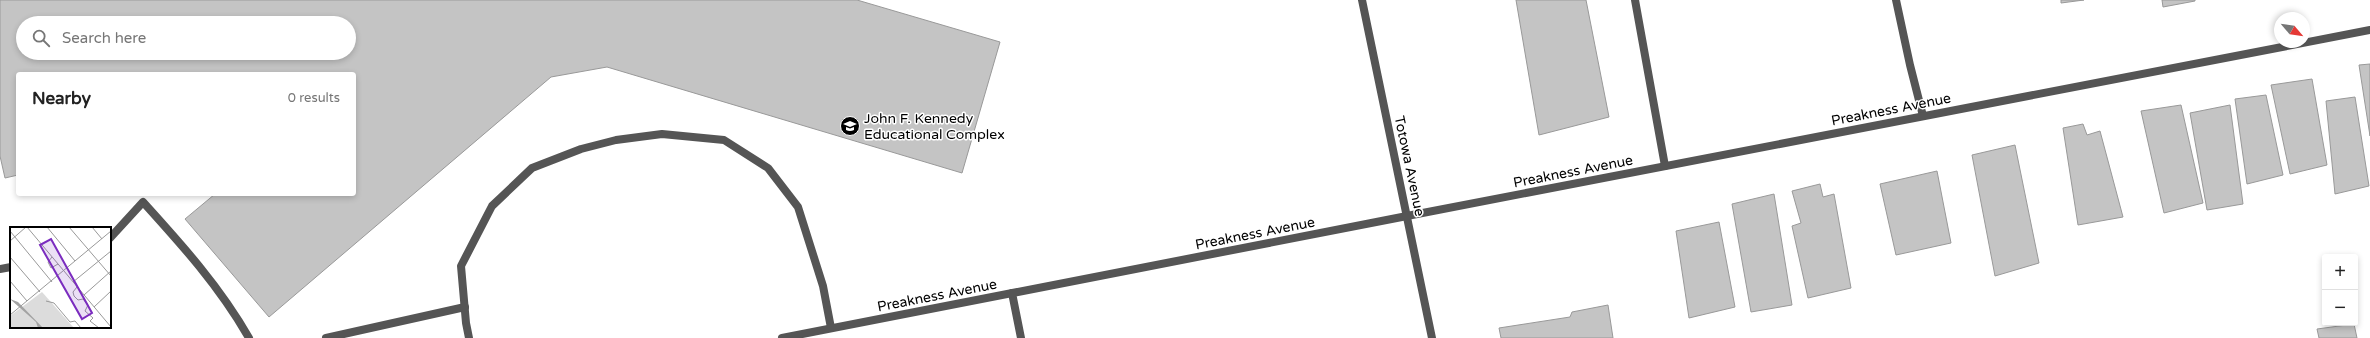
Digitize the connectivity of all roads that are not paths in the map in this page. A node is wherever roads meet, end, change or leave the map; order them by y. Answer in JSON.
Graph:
{"nodes":[{"id":1,"x":1362,"y":0,"type":"edge"},
{"id":2,"x":1635,"y":0,"type":"edge"},
{"id":3,"x":1896,"y":0,"type":"edge"},
{"id":4,"x":2370,"y":30,"type":"edge"},
{"id":5,"x":1923,"y":116,"type":"junction"},
{"id":6,"x":1665,"y":166,"type":"junction"},
{"id":7,"x":1407,"y":216,"type":"junction"},
{"id":8,"x":111,"y":237,"type":"edge"},
{"id":9,"x":10,"y":267,"type":"edge"},
{"id":10,"x":0,"y":269,"type":"edge"},
{"id":11,"x":1012,"y":293,"type":"junction"},
{"id":12,"x":465,"y":307,"type":"junction"},
{"id":13,"x":831,"y":328,"type":"junction"},
{"id":14,"x":249,"y":338,"type":"edge"},
{"id":15,"x":326,"y":338,"type":"edge"},
{"id":16,"x":469,"y":338,"type":"edge"},
{"id":17,"x":782,"y":338,"type":"edge"},
{"id":18,"x":1020,"y":338,"type":"edge"},
{"id":19,"x":1432,"y":338,"type":"edge"}],
"edges":[{"from":1,"to":7,"type":"street","name":"Totowa Avenue"},
{"from":2,"to":6,"type":"street"},
{"from":3,"to":5,"type":"street"},
{"from":4,"to":5,"type":"street","name":"Preakness Avenue"},
{"from":5,"to":6,"type":"street","name":"Preakness Avenue"},
{"from":6,"to":7,"type":"street","name":"Preakness Avenue"},
{"from":7,"to":11,"type":"street","name":"Preakness Avenue"},
{"from":7,"to":19,"type":"street","name":"Totowa Avenue"},
{"from":8,"to":14,"type":"street"},
{"from":9,"to":10,"type":"street"},
{"from":11,"to":13,"type":"street","name":"Preakness Avenue"},
{"from":11,"to":18,"type":"street"},
{"from":12,"to":13,"type":"street"},
{"from":12,"to":15,"type":"street"},
{"from":12,"to":16,"type":"street"},
{"from":13,"to":17,"type":"street","name":"Preakness Avenue"}]}
